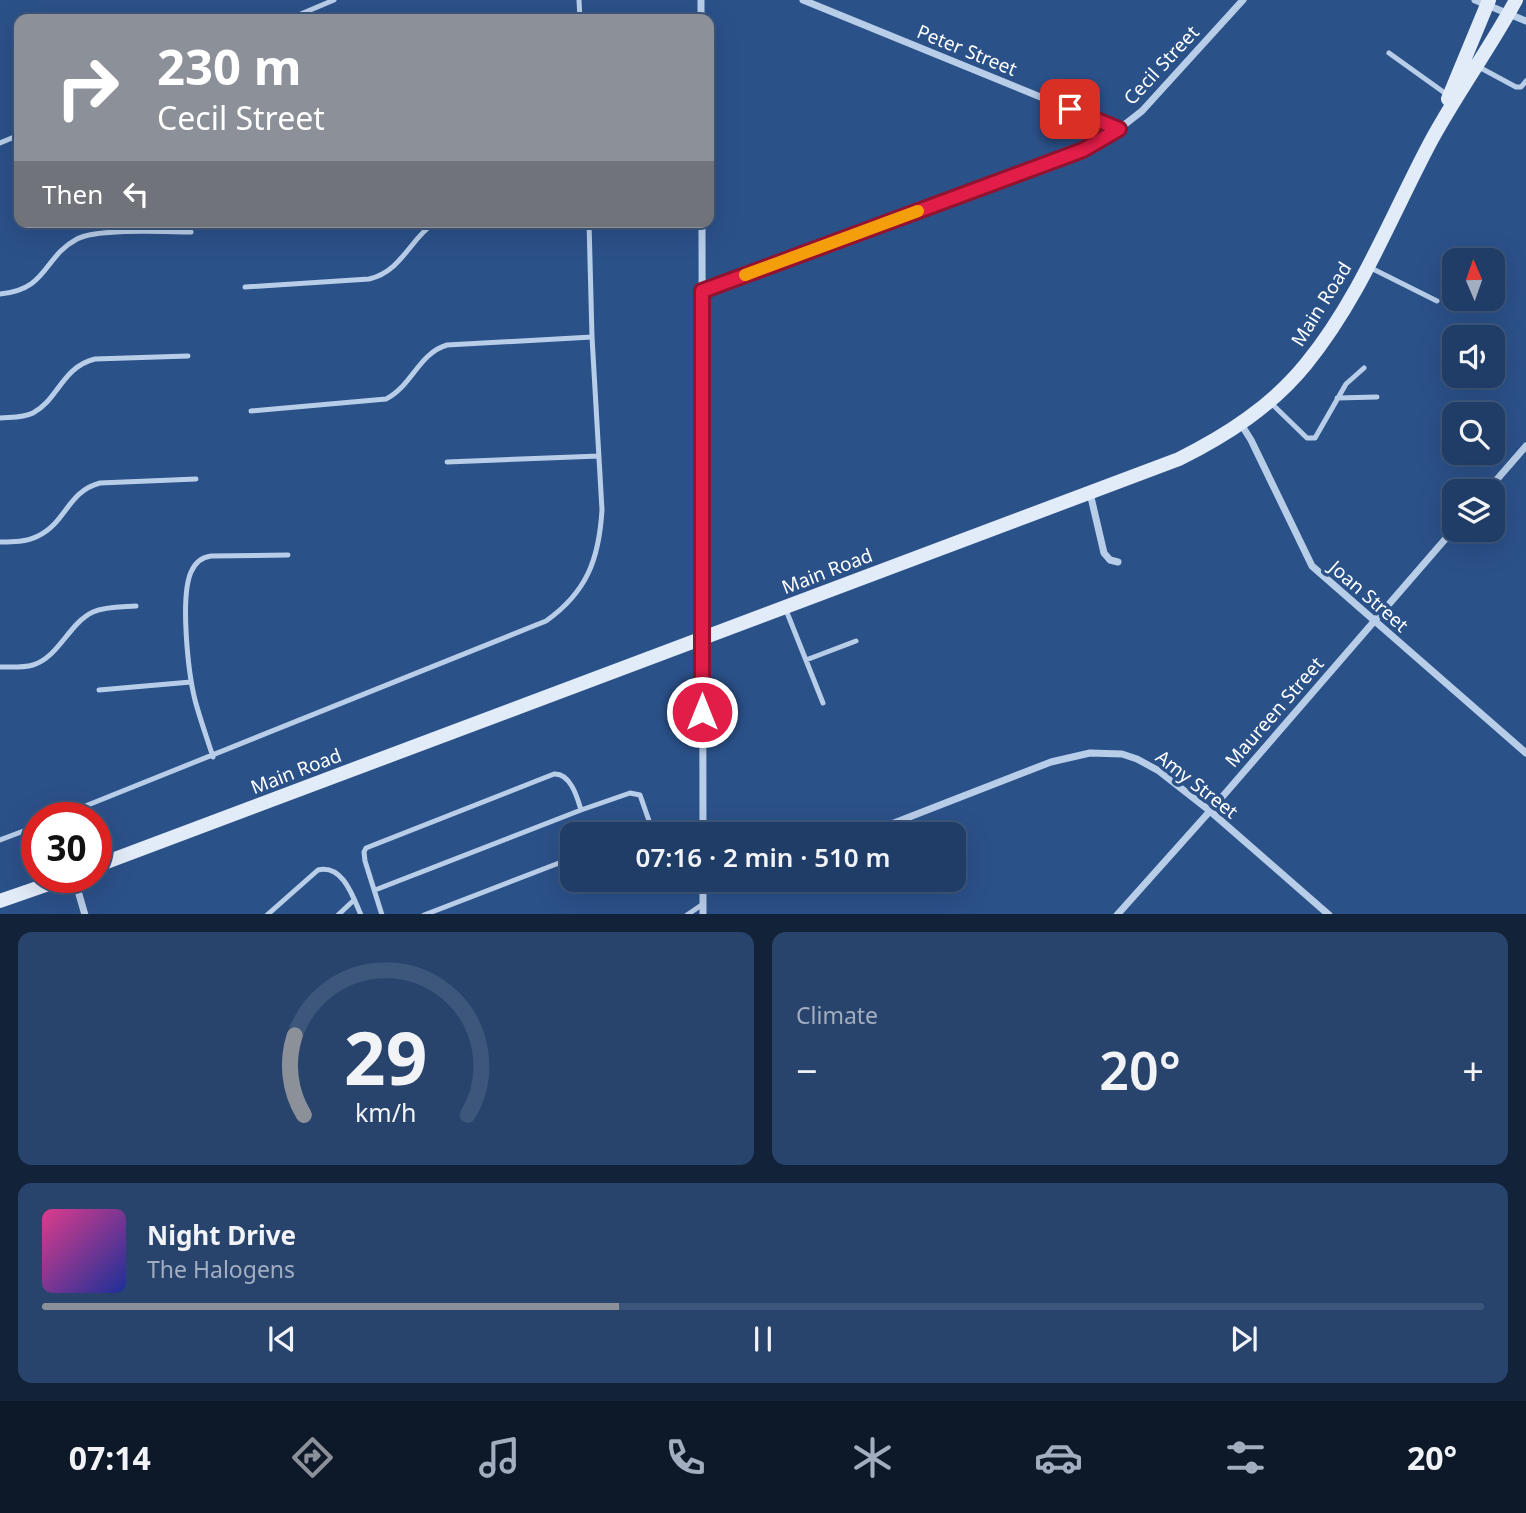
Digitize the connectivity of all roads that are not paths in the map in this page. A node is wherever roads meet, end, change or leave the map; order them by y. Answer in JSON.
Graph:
{"nodes":[{"id":1,"x":334,"y":0,"type":"edge"},
{"id":2,"x":803,"y":0,"type":"edge"},
{"id":3,"x":1243,"y":0,"type":"edge"},
{"id":4,"x":1516,"y":0,"type":"edge"},
{"id":5,"x":1484,"y":2,"type":"edge"},
{"id":6,"x":301,"y":14,"type":"edge"},
{"id":7,"x":1509,"y":14,"type":"junction"},
{"id":8,"x":1526,"y":21,"type":"edge"},
{"id":9,"x":1389,"y":53,"type":"dead end"},
{"id":10,"x":1477,"y":66,"type":"junction"},
{"id":11,"x":1526,"y":81,"type":"edge"},
{"id":12,"x":1450,"y":96,"type":"junction"},
{"id":13,"x":1119,"y":129,"type":"junction"},
{"id":14,"x":1432,"y":139,"type":"junction"},
{"id":15,"x":428,"y":228,"type":"edge"},
{"id":16,"x":589,"y":228,"type":"edge"},
{"id":17,"x":702,"y":228,"type":"edge"},
{"id":18,"x":191,"y":232,"type":"dead end"},
{"id":19,"x":1368,"y":267,"type":"junction"},
{"id":20,"x":245,"y":287,"type":"dead end"},
{"id":21,"x":702,"y":291,"type":"junction"},
{"id":22,"x":0,"y":294,"type":"edge"},
{"id":23,"x":1437,"y":301,"type":"dead end"},
{"id":24,"x":592,"y":338,"type":"junction"},
{"id":25,"x":188,"y":356,"type":"dead end"},
{"id":26,"x":1364,"y":368,"type":"dead end"},
{"id":27,"x":1377,"y":397,"type":"dead end"},
{"id":28,"x":1338,"y":398,"type":"junction"},
{"id":29,"x":1269,"y":401,"type":"junction"},
{"id":30,"x":251,"y":411,"type":"dead end"},
{"id":31,"x":0,"y":418,"type":"edge"},
{"id":32,"x":1241,"y":424,"type":"junction"},
{"id":33,"x":1526,"y":446,"type":"edge"},
{"id":34,"x":599,"y":456,"type":"junction"},
{"id":35,"x":447,"y":462,"type":"dead end"},
{"id":36,"x":196,"y":479,"type":"dead end"},
{"id":37,"x":1497,"y":479,"type":"edge"},
{"id":38,"x":1090,"y":492,"type":"junction"},
{"id":39,"x":0,"y":542,"type":"edge"},
{"id":40,"x":1442,"y":542,"type":"edge"},
{"id":41,"x":288,"y":555,"type":"dead end"},
{"id":42,"x":1118,"y":562,"type":"dead end"},
{"id":43,"x":136,"y":606,"type":"dead end"},
{"id":44,"x":784,"y":607,"type":"junction"},
{"id":45,"x":1373,"y":621,"type":"junction"},
{"id":46,"x":702,"y":638,"type":"junction"},
{"id":47,"x":856,"y":641,"type":"dead end"},
{"id":48,"x":806,"y":660,"type":"junction"},
{"id":49,"x":0,"y":667,"type":"edge"},
{"id":50,"x":191,"y":682,"type":"junction"},
{"id":51,"x":99,"y":690,"type":"dead end"},
{"id":52,"x":823,"y":703,"type":"dead end"},
{"id":53,"x":1526,"y":753,"type":"edge"},
{"id":54,"x":213,"y":757,"type":"junction"},
{"id":55,"x":97,"y":802,"type":"edge"},
{"id":56,"x":580,"y":810,"type":"junction"},
{"id":57,"x":1210,"y":811,"type":"junction"},
{"id":58,"x":650,"y":822,"type":"edge"},
{"id":59,"x":703,"y":822,"type":"edge"},
{"id":60,"x":896,"y":822,"type":"edge"},
{"id":61,"x":21,"y":832,"type":"edge"},
{"id":62,"x":0,"y":840,"type":"edge"},
{"id":63,"x":112,"y":860,"type":"edge"},
{"id":64,"x":560,"y":863,"type":"edge"},
{"id":65,"x":375,"y":890,"type":"junction"},
{"id":66,"x":703,"y":892,"type":"edge"},
{"id":67,"x":24,"y":893,"type":"edge"},
{"id":68,"x":77,"y":893,"type":"edge"},
{"id":69,"x":354,"y":900,"type":"junction"},
{"id":70,"x":0,"y":901,"type":"edge"},
{"id":71,"x":703,"y":904,"type":"junction"},
{"id":72,"x":85,"y":914,"type":"edge"},
{"id":73,"x":268,"y":914,"type":"edge"},
{"id":74,"x":339,"y":914,"type":"edge"},
{"id":75,"x":361,"y":914,"type":"edge"},
{"id":76,"x":382,"y":914,"type":"edge"},
{"id":77,"x":427,"y":914,"type":"edge"},
{"id":78,"x":688,"y":914,"type":"edge"},
{"id":79,"x":703,"y":914,"type":"edge"},
{"id":80,"x":1118,"y":914,"type":"edge"},
{"id":81,"x":1328,"y":914,"type":"edge"}],
"edges":[{"from":1,"to":6,"type":"lane"},
{"from":2,"to":13,"type":"street","name":"Peter Street"},
{"from":3,"to":13,"type":"street","name":"Cecil Street"},
{"from":4,"to":7,"type":"main road","name":"Main Road"},
{"from":5,"to":7,"type":"street"},
{"from":5,"to":12,"type":"main road","name":"Main Road"},
{"from":7,"to":8,"type":"street"},
{"from":7,"to":10,"type":"main road","name":"Main Road"},
{"from":9,"to":12,"type":"lane"},
{"from":10,"to":11,"type":"lane"},
{"from":10,"to":14,"type":"main road","name":"Main Road"},
{"from":12,"to":14,"type":"main road","name":"Main Road"},
{"from":13,"to":21,"type":"street","name":"Cecil Street"},
{"from":14,"to":19,"type":"main road","name":"Main Road"},
{"from":15,"to":20,"type":"lane"},
{"from":16,"to":24,"type":"lane"},
{"from":17,"to":21,"type":"street"},
{"from":18,"to":22,"type":"lane"},
{"from":19,"to":23,"type":"lane"},
{"from":19,"to":29,"type":"main road","name":"Main Road"},
{"from":21,"to":46,"type":"street"},
{"from":24,"to":30,"type":"lane"},
{"from":24,"to":34,"type":"lane"},
{"from":25,"to":31,"type":"lane"},
{"from":26,"to":28,"type":"lane"},
{"from":27,"to":28,"type":"lane"},
{"from":28,"to":29,"type":"lane"},
{"from":29,"to":32,"type":"main road","name":"Main Road"},
{"from":32,"to":38,"type":"main road","name":"Main Road"},
{"from":32,"to":45,"type":"street","name":"Joan Street"},
{"from":33,"to":37,"type":"street"},
{"from":34,"to":35,"type":"lane"},
{"from":34,"to":54,"type":"lane"},
{"from":36,"to":39,"type":"lane"},
{"from":38,"to":42,"type":"street"},
{"from":38,"to":44,"type":"main road","name":"Main Road"},
{"from":40,"to":45,"type":"street","name":"Maureen Street"},
{"from":41,"to":50,"type":"lane"},
{"from":43,"to":49,"type":"lane"},
{"from":44,"to":46,"type":"main road","name":"Main Road"},
{"from":44,"to":48,"type":"lane"},
{"from":45,"to":53,"type":"street","name":"Joan Street"},
{"from":45,"to":57,"type":"street","name":"Maureen Street"},
{"from":46,"to":59,"type":"street"},
{"from":46,"to":63,"type":"main road","name":"Main Road"},
{"from":47,"to":48,"type":"lane"},
{"from":48,"to":52,"type":"lane"},
{"from":50,"to":51,"type":"lane"},
{"from":50,"to":54,"type":"lane"},
{"from":54,"to":55,"type":"lane"},
{"from":56,"to":58,"type":"lane"},
{"from":56,"to":65,"type":"lane"},
{"from":56,"to":65,"type":"lane"},
{"from":57,"to":60,"type":"street","name":"Amy Street"},
{"from":57,"to":80,"type":"street","name":"Maureen Street"},
{"from":57,"to":81,"type":"street","name":"Amy Street"},
{"from":61,"to":62,"type":"lane"},
{"from":64,"to":77,"type":"lane"},
{"from":65,"to":76,"type":"lane"},
{"from":66,"to":71,"type":"street"},
{"from":67,"to":70,"type":"main road"},
{"from":68,"to":72,"type":"street"},
{"from":69,"to":73,"type":"lane"},
{"from":69,"to":74,"type":"lane"},
{"from":69,"to":75,"type":"lane"},
{"from":71,"to":78,"type":"lane"},
{"from":71,"to":79,"type":"street"}]}
